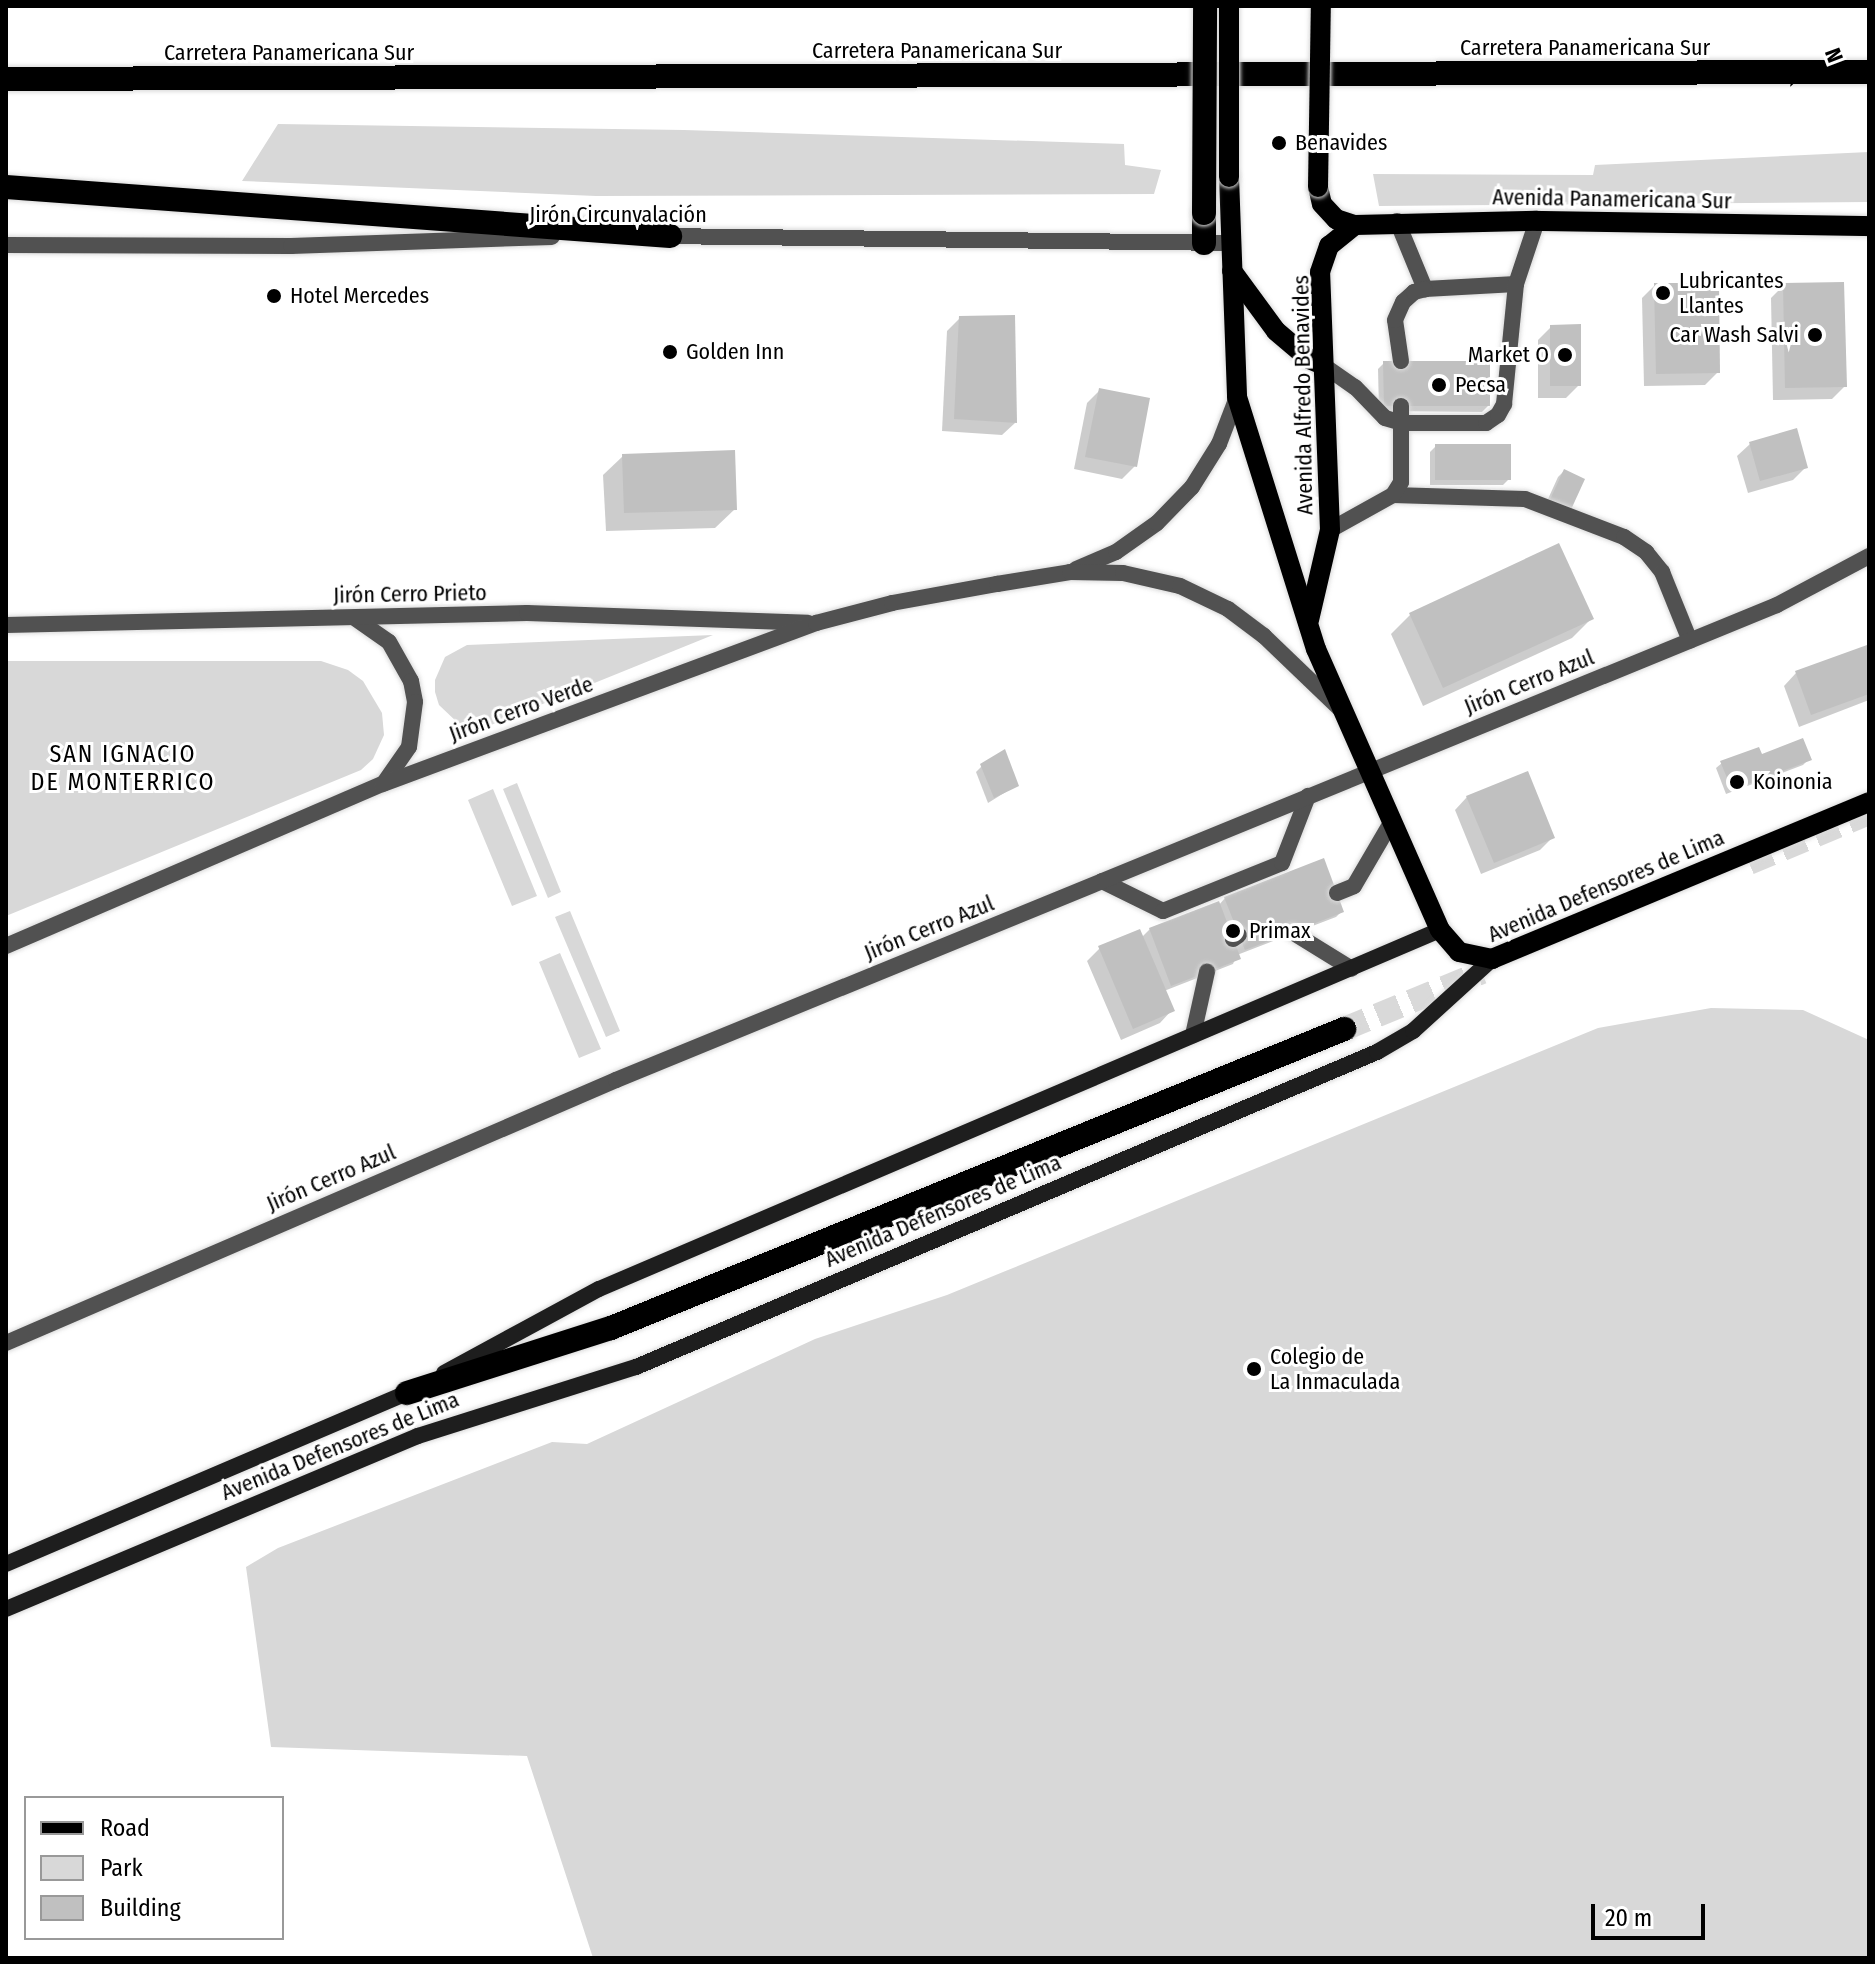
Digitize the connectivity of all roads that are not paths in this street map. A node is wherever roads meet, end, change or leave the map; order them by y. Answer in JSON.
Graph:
{"nodes":[{"id":1,"x":1205,"y":6,"type":"edge"},
{"id":2,"x":1229,"y":6,"type":"edge"},
{"id":3,"x":1321,"y":6,"type":"edge"},
{"id":4,"x":1869,"y":72,"type":"edge"},
{"id":5,"x":6,"y":79,"type":"edge"},
{"id":6,"x":6,"y":187,"type":"edge"},
{"id":7,"x":1397,"y":221,"type":"junction"},
{"id":8,"x":1537,"y":221,"type":"junction"},
{"id":9,"x":1355,"y":225,"type":"junction"},
{"id":10,"x":1869,"y":226,"type":"edge"},
{"id":11,"x":670,"y":236,"type":"junction"},
{"id":12,"x":1204,"y":243,"type":"junction"},
{"id":13,"x":1230,"y":243,"type":"junction"},
{"id":14,"x":6,"y":245,"type":"edge"},
{"id":15,"x":1232,"y":271,"type":"junction"},
{"id":16,"x":1516,"y":284,"type":"junction"},
{"id":17,"x":1425,"y":289,"type":"junction"},
{"id":18,"x":1401,"y":361,"type":"dead end"},
{"id":19,"x":1323,"y":365,"type":"junction"},
{"id":20,"x":1237,"y":397,"type":"junction"},
{"id":21,"x":1402,"y":414,"type":"junction"},
{"id":22,"x":1393,"y":495,"type":"junction"},
{"id":23,"x":1330,"y":530,"type":"junction"},
{"id":24,"x":1869,"y":556,"type":"edge"},
{"id":25,"x":1070,"y":572,"type":"junction"},
{"id":26,"x":352,"y":617,"type":"junction"},
{"id":27,"x":1308,"y":621,"type":"junction"},
{"id":28,"x":816,"y":623,"type":"junction"},
{"id":29,"x":6,"y":625,"type":"edge"},
{"id":30,"x":1690,"y":641,"type":"junction"},
{"id":31,"x":1344,"y":713,"type":"junction"},
{"id":32,"x":1370,"y":771,"type":"junction"},
{"id":33,"x":383,"y":784,"type":"junction"},
{"id":34,"x":1308,"y":796,"type":"junction"},
{"id":35,"x":1869,"y":802,"type":"edge"},
{"id":36,"x":1392,"y":821,"type":"junction"},
{"id":37,"x":1102,"y":881,"type":"junction"},
{"id":38,"x":1337,"y":893,"type":"dead end"},
{"id":39,"x":1440,"y":930,"type":"junction"},
{"id":40,"x":1292,"y":932,"type":"dead end"},
{"id":41,"x":6,"y":946,"type":"edge"},
{"id":42,"x":1492,"y":959,"type":"junction"},
{"id":43,"x":1352,"y":969,"type":"junction"},
{"id":44,"x":1207,"y":972,"type":"dead end"},
{"id":45,"x":1344,"y":1029,"type":"tunnel mouth"},
{"id":46,"x":1193,"y":1035,"type":"junction"},
{"id":47,"x":6,"y":1343,"type":"edge"},
{"id":48,"x":407,"y":1393,"type":"junction"},
{"id":49,"x":6,"y":1564,"type":"edge"},
{"id":50,"x":6,"y":1609,"type":"edge"}],
"edges":[{"from":1,"to":12,"type":"highway","bridge":true},
{"from":2,"to":13,"type":"main road","name":"Avenida Alfredo Benavides","bridge":true},
{"from":3,"to":9,"type":"main road","bridge":true},
{"from":4,"to":5,"type":"highway","name":"Carretera Panamericana Sur"},
{"from":6,"to":11,"type":"highway"},
{"from":7,"to":8,"type":"main road","name":"Avenida Panamericana Sur"},
{"from":7,"to":9,"type":"main road","name":"Avenida Panamericana Sur"},
{"from":7,"to":17,"type":"street"},
{"from":8,"to":10,"type":"main road","name":"Avenida Panamericana Sur"},
{"from":8,"to":16,"type":"street"},
{"from":9,"to":19,"type":"main road","name":"Avenida Alfredo Benavides"},
{"from":11,"to":12,"type":"street","name":"Jirón Circunvalación"},
{"from":11,"to":14,"type":"street","name":"Jirón Circunvalación"},
{"from":12,"to":13,"type":"street","name":"Jirón Circunvalación"},
{"from":13,"to":15,"type":"main road","name":"Avenida Alfredo Benavides"},
{"from":15,"to":19,"type":"main road"},
{"from":15,"to":20,"type":"main road","name":"Avenida Alfredo Benavides"},
{"from":16,"to":17,"type":"street"},
{"from":16,"to":21,"type":"street"},
{"from":17,"to":18,"type":"street"},
{"from":19,"to":21,"type":"street"},
{"from":19,"to":23,"type":"main road","name":"Avenida Alfredo Benavides"},
{"from":20,"to":25,"type":"street","name":"Jirón Cerro Verde"},
{"from":20,"to":27,"type":"main road","name":"Avenida Alfredo Benavides"},
{"from":21,"to":22,"type":"street"},
{"from":22,"to":23,"type":"street"},
{"from":22,"to":30,"type":"street"},
{"from":23,"to":27,"type":"main road","name":"Avenida Alfredo Benavides"},
{"from":24,"to":30,"type":"street","name":"Jirón Cerro Azul"},
{"from":25,"to":28,"type":"street","name":"Jirón Cerro Verde"},
{"from":25,"to":31,"type":"street","name":"Jirón Cerro Verde"},
{"from":26,"to":28,"type":"street","name":"Jirón Cerro Prieto"},
{"from":26,"to":29,"type":"street","name":"Jirón Cerro Prieto"},
{"from":26,"to":33,"type":"street"},
{"from":27,"to":31,"type":"main road","name":"Avenida Alfredo Benavides"},
{"from":28,"to":33,"type":"street","name":"Jirón Cerro Verde"},
{"from":30,"to":32,"type":"street","name":"Jirón Cerro Azul"},
{"from":31,"to":32,"type":"main road","name":"Avenida Alfredo Benavides"},
{"from":32,"to":34,"type":"street","name":"Jirón Cerro Azul"},
{"from":32,"to":36,"type":"main road","name":"Avenida Alfredo Benavides"},
{"from":33,"to":41,"type":"street","name":"Jirón Cerro Verde"},
{"from":34,"to":37,"type":"street","name":"Jirón Cerro Azul"},
{"from":34,"to":37,"type":"street"},
{"from":35,"to":42,"type":"main road","name":"Avenida Defensores de Lima"},
{"from":36,"to":38,"type":"street"},
{"from":36,"to":39,"type":"main road","name":"Avenida Alfredo Benavides"},
{"from":37,"to":47,"type":"street","name":"Jirón Cerro Azul"},
{"from":39,"to":42,"type":"main road","name":"Avenida Alfredo Benavides"},
{"from":39,"to":43,"type":"main road","name":"Avenida Defensores de Lima"},
{"from":40,"to":43,"type":"street"},
{"from":42,"to":50,"type":"main road","name":"Avenida Defensores de Lima"},
{"from":43,"to":46,"type":"main road","name":"Avenida Defensores de Lima"},
{"from":44,"to":46,"type":"street"},
{"from":45,"to":48,"type":"highway"},
{"from":46,"to":48,"type":"main road","name":"Avenida Defensores de Lima"},
{"from":48,"to":49,"type":"main road","name":"Avenida Defensores de Lima"}]}
